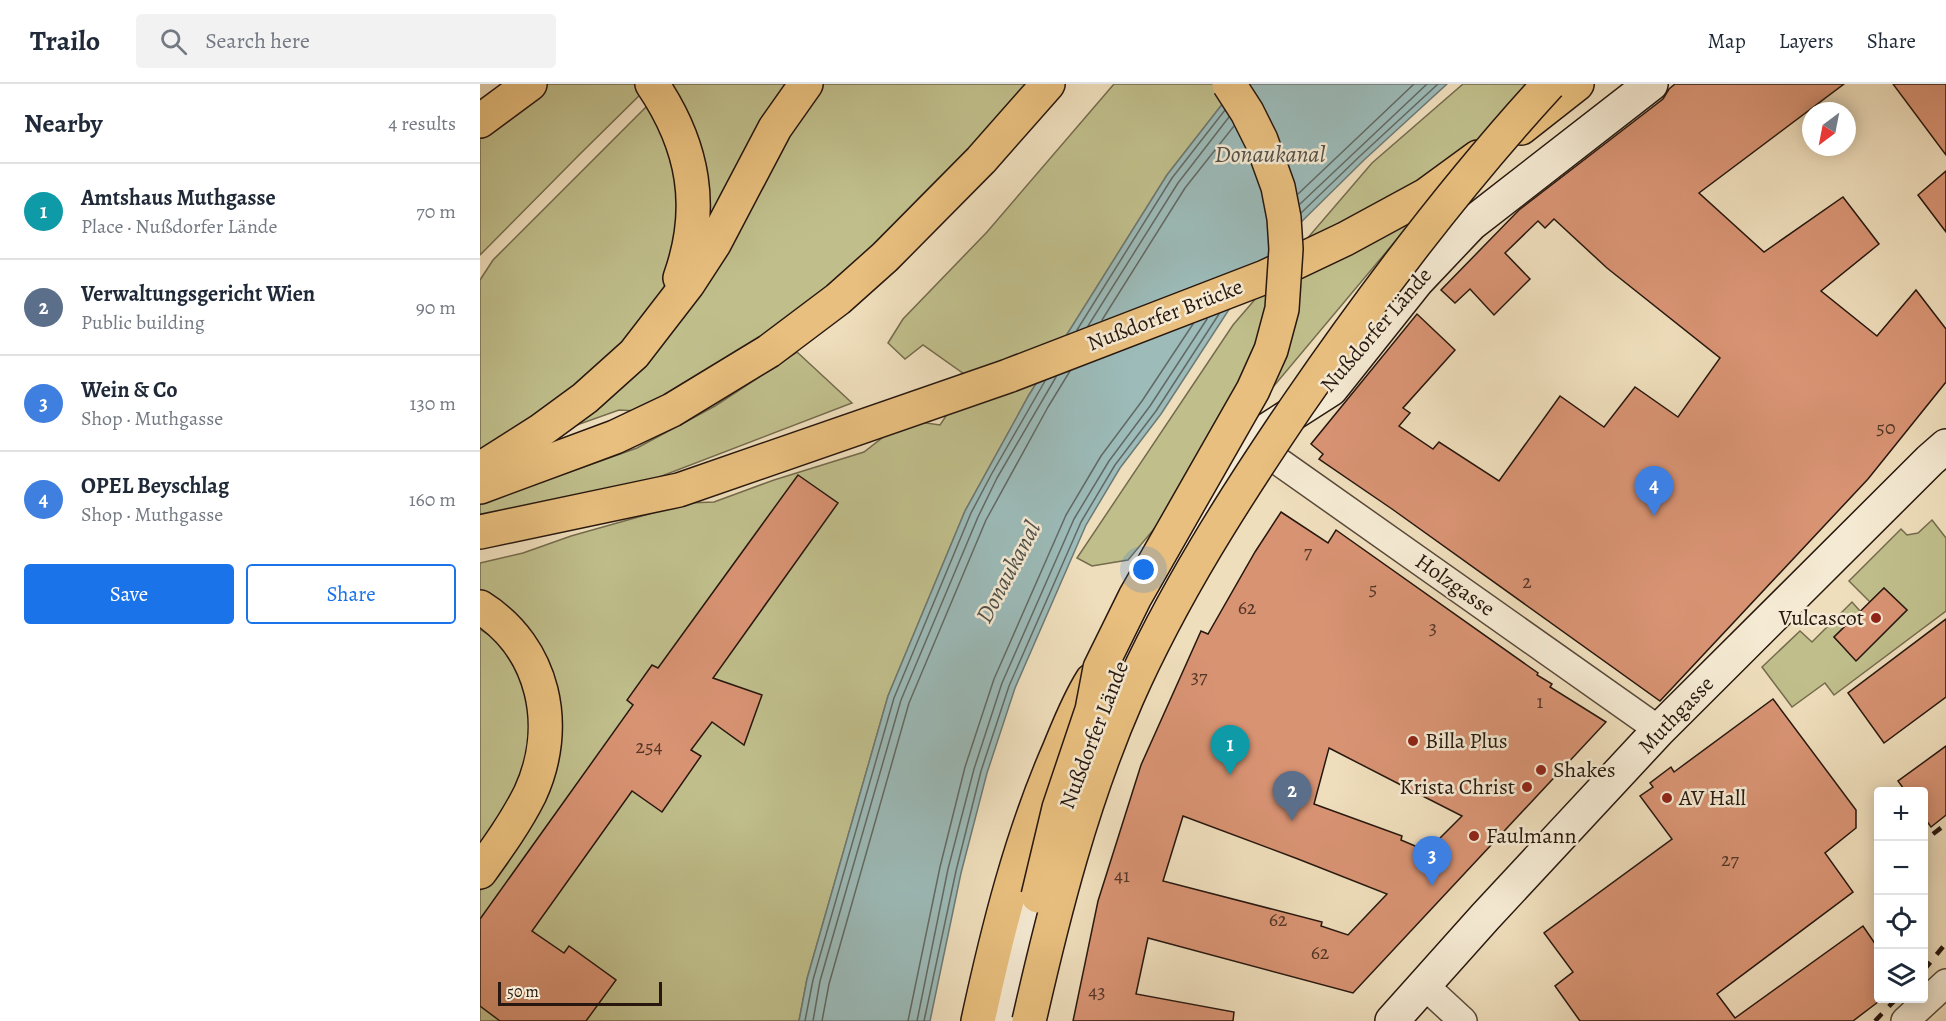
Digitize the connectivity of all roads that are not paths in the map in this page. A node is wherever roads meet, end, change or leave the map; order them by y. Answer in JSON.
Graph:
{"nodes":[{"id":1,"x":530,"y":84,"type":"edge"},
{"id":2,"x":652,"y":84,"type":"edge"},
{"id":3,"x":806,"y":84,"type":"edge"},
{"id":4,"x":1229,"y":84,"type":"edge"},
{"id":5,"x":1550,"y":84,"type":"edge"},
{"id":6,"x":1577,"y":84,"type":"edge"},
{"id":7,"x":1651,"y":84,"type":"edge"},
{"id":8,"x":1043,"y":90,"type":"edge"},
{"id":9,"x":480,"y":121,"type":"edge"},
{"id":10,"x":666,"y":313,"type":"junction"},
{"id":11,"x":1250,"y":441,"type":"junction"},
{"id":12,"x":1946,"y":446,"type":"edge"},
{"id":13,"x":480,"y":469,"type":"edge"},
{"id":14,"x":480,"y":487,"type":"edge"},
{"id":15,"x":480,"y":532,"type":"edge"},
{"id":16,"x":484,"y":610,"type":"edge"},
{"id":17,"x":1100,"y":668,"type":"junction"},
{"id":18,"x":1659,"y":730,"type":"junction"},
{"id":19,"x":480,"y":872,"type":"edge"},
{"id":20,"x":1946,"y":983,"type":"edge"},
{"id":21,"x":1424,"y":985,"type":"junction"},
{"id":22,"x":978,"y":1021,"type":"edge"},
{"id":23,"x":1009,"y":1021,"type":"edge"},
{"id":24,"x":1023,"y":1021,"type":"edge"},
{"id":25,"x":1029,"y":1021,"type":"edge"},
{"id":26,"x":1392,"y":1021,"type":"edge"},
{"id":27,"x":1463,"y":1021,"type":"edge"},
{"id":28,"x":1905,"y":1021,"type":"edge"}],
"edges":[{"from":1,"to":9,"type":"highway"},
{"from":2,"to":10,"type":"highway"},
{"from":3,"to":10,"type":"highway"},
{"from":4,"to":17,"type":"highway","bridge":true},
{"from":5,"to":25,"type":"highway","bridge":true},
{"from":6,"to":15,"type":"highway","name":"Nußdorfer Brücke"},
{"from":7,"to":11,"type":"street","name":"Nußdorfer Lände"},
{"from":8,"to":14,"type":"highway"},
{"from":10,"to":13,"type":"highway"},
{"from":11,"to":18,"type":"street","name":"Holzgasse"},
{"from":11,"to":23,"type":"street","name":"Nußdorfer Lände"},
{"from":12,"to":18,"type":"street","name":"Muthgasse"},
{"from":16,"to":19,"type":"highway"},
{"from":17,"to":22,"type":"highway"},
{"from":17,"to":24,"type":"highway","bridge":true},
{"from":18,"to":21,"type":"street","name":"Muthgasse"},
{"from":20,"to":28,"type":"street"},
{"from":21,"to":26,"type":"street","name":"Muthgasse"},
{"from":21,"to":27,"type":"street"}]}
